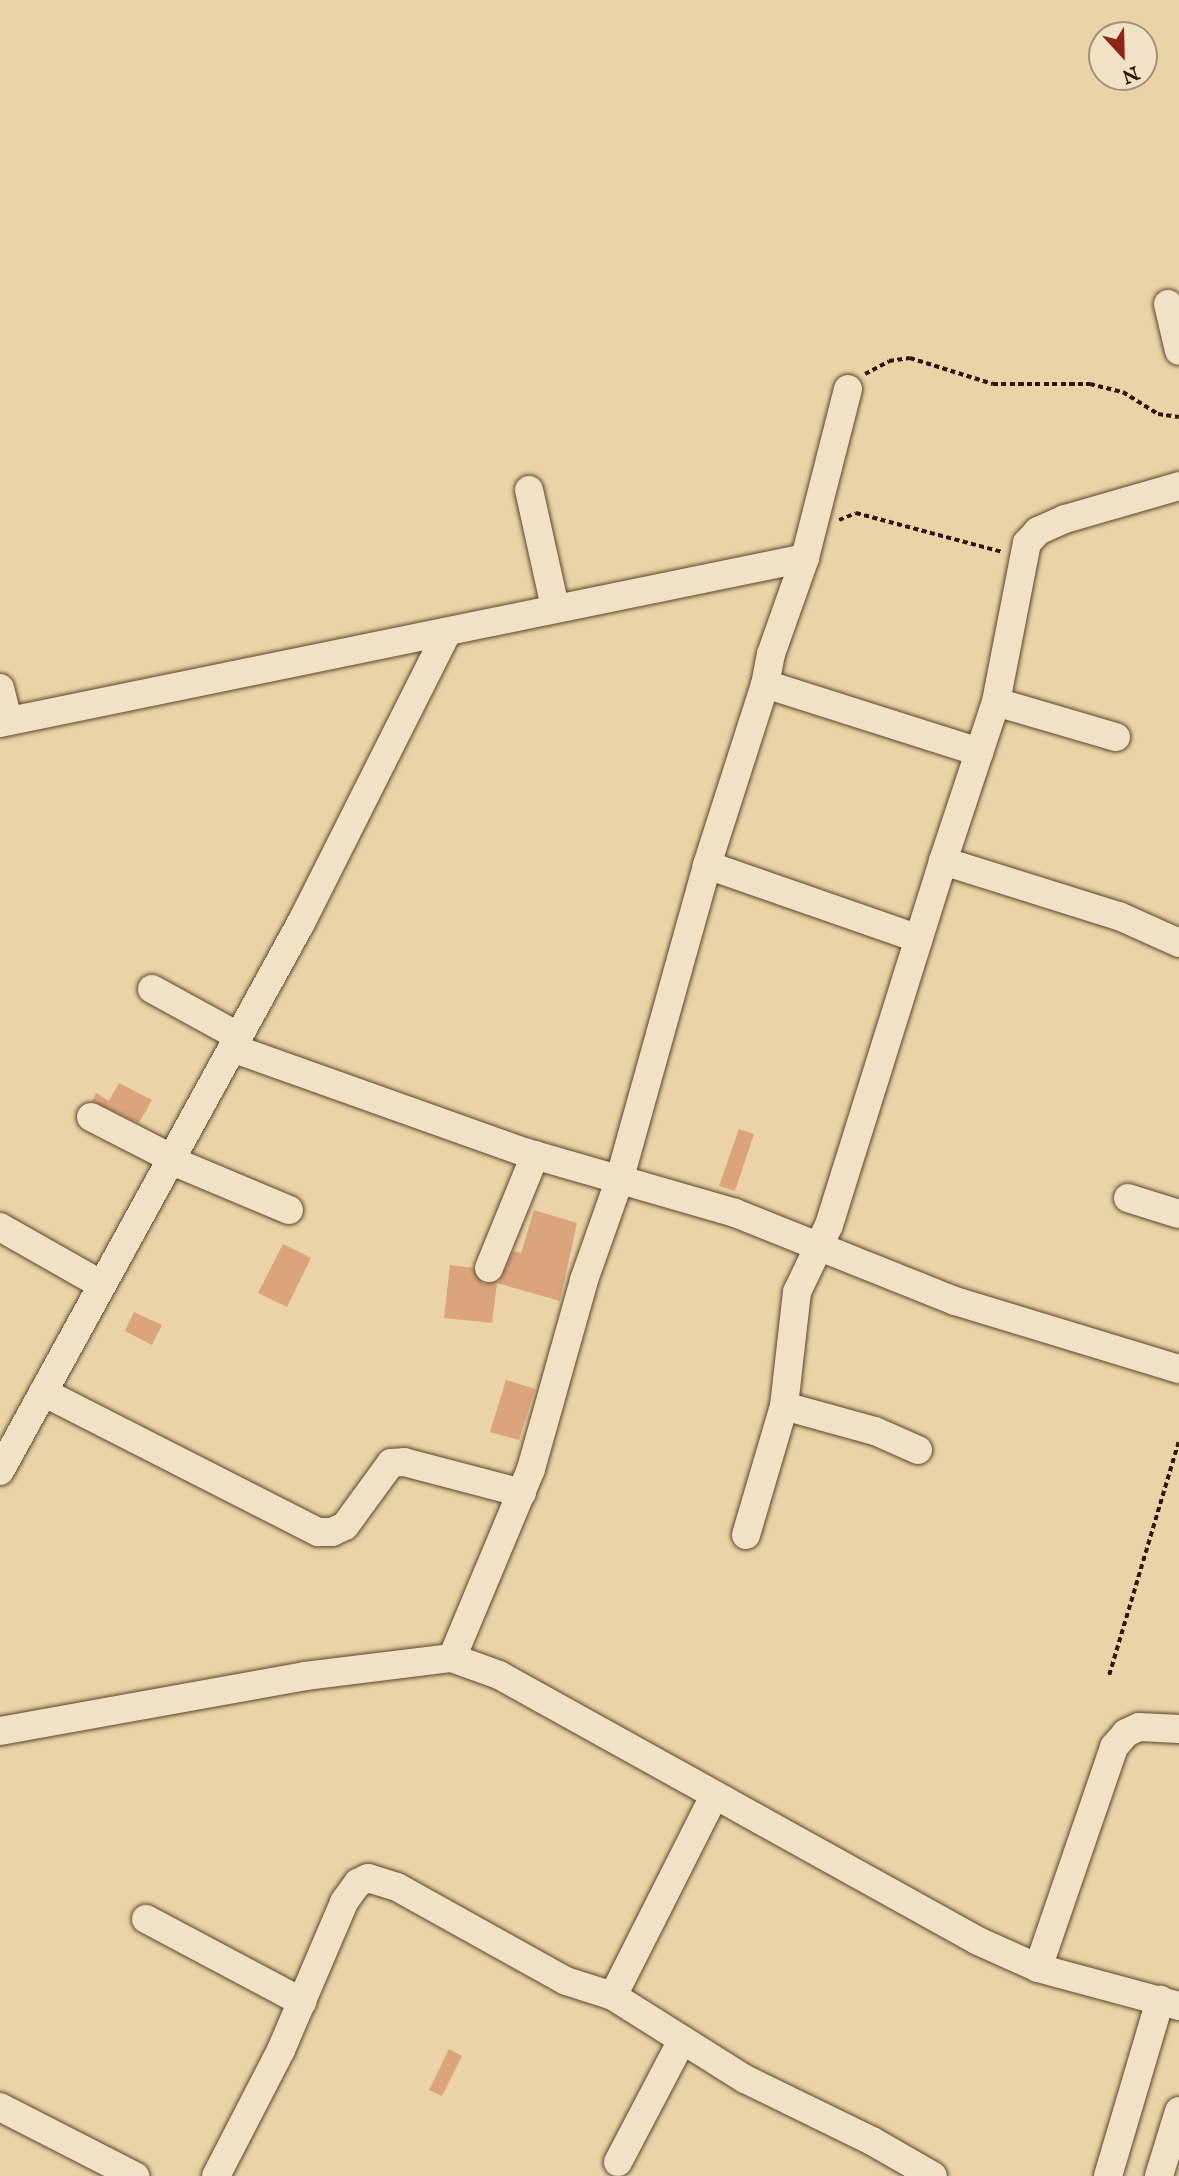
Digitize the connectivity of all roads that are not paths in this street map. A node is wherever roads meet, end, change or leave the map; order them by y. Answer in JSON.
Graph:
{"nodes":[{"id":1,"x":1168,"y":304,"type":"dead end"},
{"id":2,"x":1179,"y":351,"type":"edge"},
{"id":3,"x":848,"y":389,"type":"road end"},
{"id":4,"x":1179,"y":486,"type":"edge"},
{"id":5,"x":529,"y":490,"type":"dead end"},
{"id":6,"x":805,"y":558,"type":"junction"},
{"id":7,"x":555,"y":607,"type":"junction"},
{"id":8,"x":447,"y":633,"type":"junction"},
{"id":9,"x":765,"y":684,"type":"junction"},
{"id":10,"x":0,"y":688,"type":"edge"},
{"id":11,"x":996,"y":702,"type":"junction"},
{"id":12,"x":4,"y":722,"type":"edge"},
{"id":13,"x":1116,"y":737,"type":"dead end"},
{"id":14,"x":980,"y":752,"type":"junction"},
{"id":15,"x":943,"y":861,"type":"junction"},
{"id":16,"x":706,"y":864,"type":"junction"},
{"id":17,"x":917,"y":938,"type":"junction"},
{"id":18,"x":1179,"y":943,"type":"edge"},
{"id":19,"x":152,"y":989,"type":"dead end"},
{"id":20,"x":235,"y":1042,"type":"junction"},
{"id":21,"x":91,"y":1117,"type":"dead end"},
{"id":22,"x":535,"y":1155,"type":"junction"},
{"id":23,"x":171,"y":1159,"type":"junction"},
{"id":24,"x":619,"y":1181,"type":"junction"},
{"id":25,"x":1128,"y":1198,"type":"dead end"},
{"id":26,"x":289,"y":1210,"type":"dead end"},
{"id":27,"x":1179,"y":1214,"type":"edge"},
{"id":28,"x":0,"y":1227,"type":"edge"},
{"id":29,"x":817,"y":1243,"type":"junction"},
{"id":30,"x":489,"y":1268,"type":"dead end"},
{"id":31,"x":103,"y":1284,"type":"junction"},
{"id":32,"x":1179,"y":1369,"type":"edge"},
{"id":33,"x":43,"y":1392,"type":"junction"},
{"id":34,"x":784,"y":1406,"type":"junction"},
{"id":35,"x":10,"y":1431,"type":"edge"},
{"id":36,"x":918,"y":1450,"type":"dead end"},
{"id":37,"x":0,"y":1471,"type":"edge"},
{"id":38,"x":522,"y":1493,"type":"junction"},
{"id":39,"x":746,"y":1535,"type":"dead end"},
{"id":40,"x":452,"y":1658,"type":"junction"},
{"id":41,"x":1179,"y":1729,"type":"edge"},
{"id":42,"x":0,"y":1731,"type":"edge"},
{"id":43,"x":714,"y":1796,"type":"junction"},
{"id":44,"x":146,"y":1919,"type":"dead end"},
{"id":45,"x":1038,"y":1968,"type":"junction"},
{"id":46,"x":613,"y":1996,"type":"junction"},
{"id":47,"x":302,"y":2002,"type":"junction"},
{"id":48,"x":1170,"y":2003,"type":"edge"},
{"id":49,"x":682,"y":2040,"type":"junction"},
{"id":50,"x":0,"y":2107,"type":"edge"},
{"id":51,"x":1179,"y":2111,"type":"edge"},
{"id":52,"x":618,"y":2162,"type":"dead end"},
{"id":53,"x":135,"y":2176,"type":"edge"},
{"id":54,"x":216,"y":2176,"type":"edge"},
{"id":55,"x":933,"y":2176,"type":"edge"},
{"id":56,"x":1108,"y":2176,"type":"edge"},
{"id":57,"x":1159,"y":2176,"type":"edge"}],
"edges":[{"from":1,"to":2,"type":"street"},
{"from":3,"to":6,"type":"street"},
{"from":4,"to":11,"type":"street"},
{"from":5,"to":7,"type":"street"},
{"from":6,"to":7,"type":"street"},
{"from":6,"to":9,"type":"street"},
{"from":7,"to":8,"type":"street"},
{"from":8,"to":12,"type":"street"},
{"from":8,"to":20,"type":"street"},
{"from":9,"to":14,"type":"street"},
{"from":9,"to":16,"type":"street"},
{"from":10,"to":12,"type":"street"},
{"from":11,"to":13,"type":"street"},
{"from":11,"to":14,"type":"street"},
{"from":14,"to":15,"type":"street"},
{"from":15,"to":17,"type":"street"},
{"from":15,"to":18,"type":"street"},
{"from":16,"to":17,"type":"street"},
{"from":16,"to":24,"type":"street"},
{"from":17,"to":29,"type":"street"},
{"from":19,"to":20,"type":"street"},
{"from":20,"to":22,"type":"street"},
{"from":20,"to":23,"type":"street"},
{"from":21,"to":23,"type":"street"},
{"from":22,"to":24,"type":"street"},
{"from":22,"to":30,"type":"street"},
{"from":23,"to":26,"type":"street"},
{"from":23,"to":31,"type":"street"},
{"from":24,"to":29,"type":"street"},
{"from":24,"to":38,"type":"street"},
{"from":25,"to":27,"type":"street"},
{"from":28,"to":31,"type":"street"},
{"from":29,"to":32,"type":"street"},
{"from":29,"to":34,"type":"street"},
{"from":31,"to":33,"type":"street"},
{"from":33,"to":35,"type":"street"},
{"from":33,"to":38,"type":"street"},
{"from":34,"to":36,"type":"street"},
{"from":34,"to":39,"type":"street"},
{"from":35,"to":37,"type":"street"},
{"from":38,"to":40,"type":"street"},
{"from":40,"to":42,"type":"street"},
{"from":40,"to":43,"type":"street"},
{"from":41,"to":45,"type":"street"},
{"from":43,"to":45,"type":"street"},
{"from":43,"to":46,"type":"street"},
{"from":44,"to":47,"type":"street"},
{"from":45,"to":48,"type":"street"},
{"from":46,"to":47,"type":"street"},
{"from":46,"to":49,"type":"street"},
{"from":47,"to":54,"type":"street"},
{"from":48,"to":56,"type":"street"},
{"from":49,"to":52,"type":"street"},
{"from":49,"to":55,"type":"street"},
{"from":50,"to":53,"type":"street"},
{"from":51,"to":57,"type":"street"}]}
